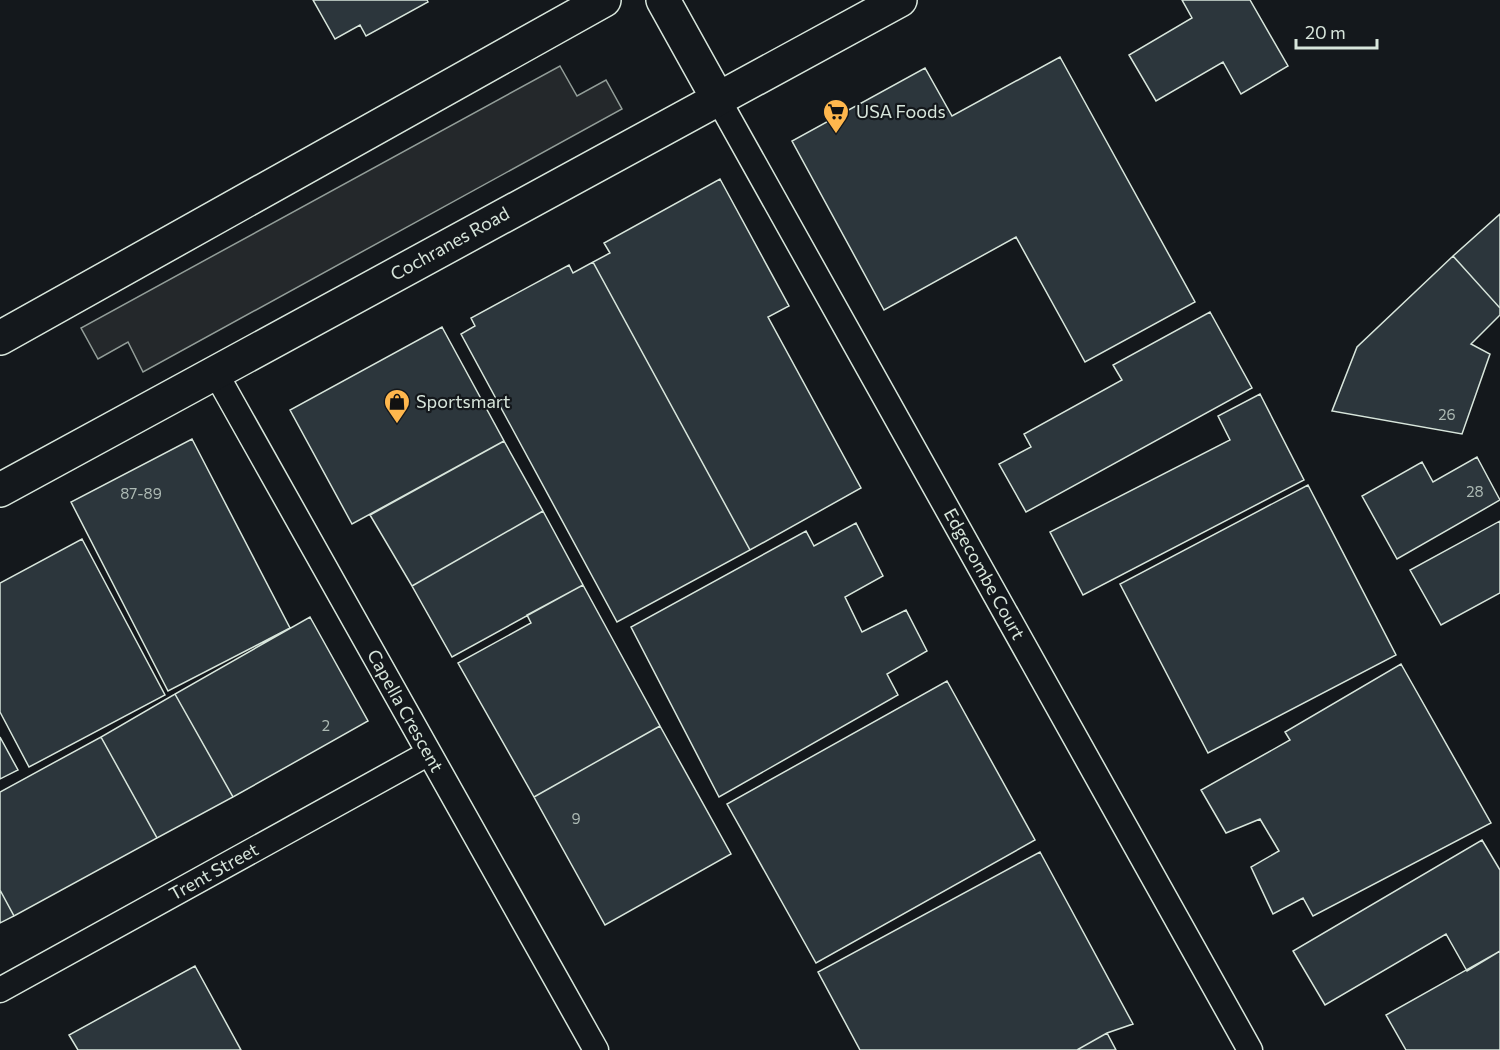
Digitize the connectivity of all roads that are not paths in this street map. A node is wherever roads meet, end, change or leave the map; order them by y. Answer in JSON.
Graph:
{"nodes":[{"id":1,"x":604,"y":0,"type":"edge"},
{"id":2,"x":663,"y":0,"type":"edge"},
{"id":3,"x":900,"y":0,"type":"edge"},
{"id":4,"x":718,"y":99,"type":"junction"},
{"id":5,"x":0,"y":338,"type":"edge"},
{"id":6,"x":215,"y":372,"type":"junction"},
{"id":7,"x":0,"y":490,"type":"edge"},
{"id":8,"x":429,"y":753,"type":"junction"},
{"id":9,"x":0,"y":990,"type":"edge"},
{"id":10,"x":596,"y":1050,"type":"edge"},
{"id":11,"x":1250,"y":1050,"type":"edge"}],
"edges":[{"from":1,"to":5,"type":"street"},
{"from":2,"to":4,"type":"street"},
{"from":3,"to":4,"type":"street","name":"Cochranes Road"},
{"from":4,"to":6,"type":"street","name":"Cochranes Road"},
{"from":4,"to":11,"type":"street","name":"Edgecombe Court"},
{"from":6,"to":7,"type":"street","name":"Cochranes Road"},
{"from":6,"to":8,"type":"street","name":"Capella Crescent"},
{"from":8,"to":9,"type":"street","name":"Trent Street"},
{"from":8,"to":10,"type":"street","name":"Capella Crescent"}]}
